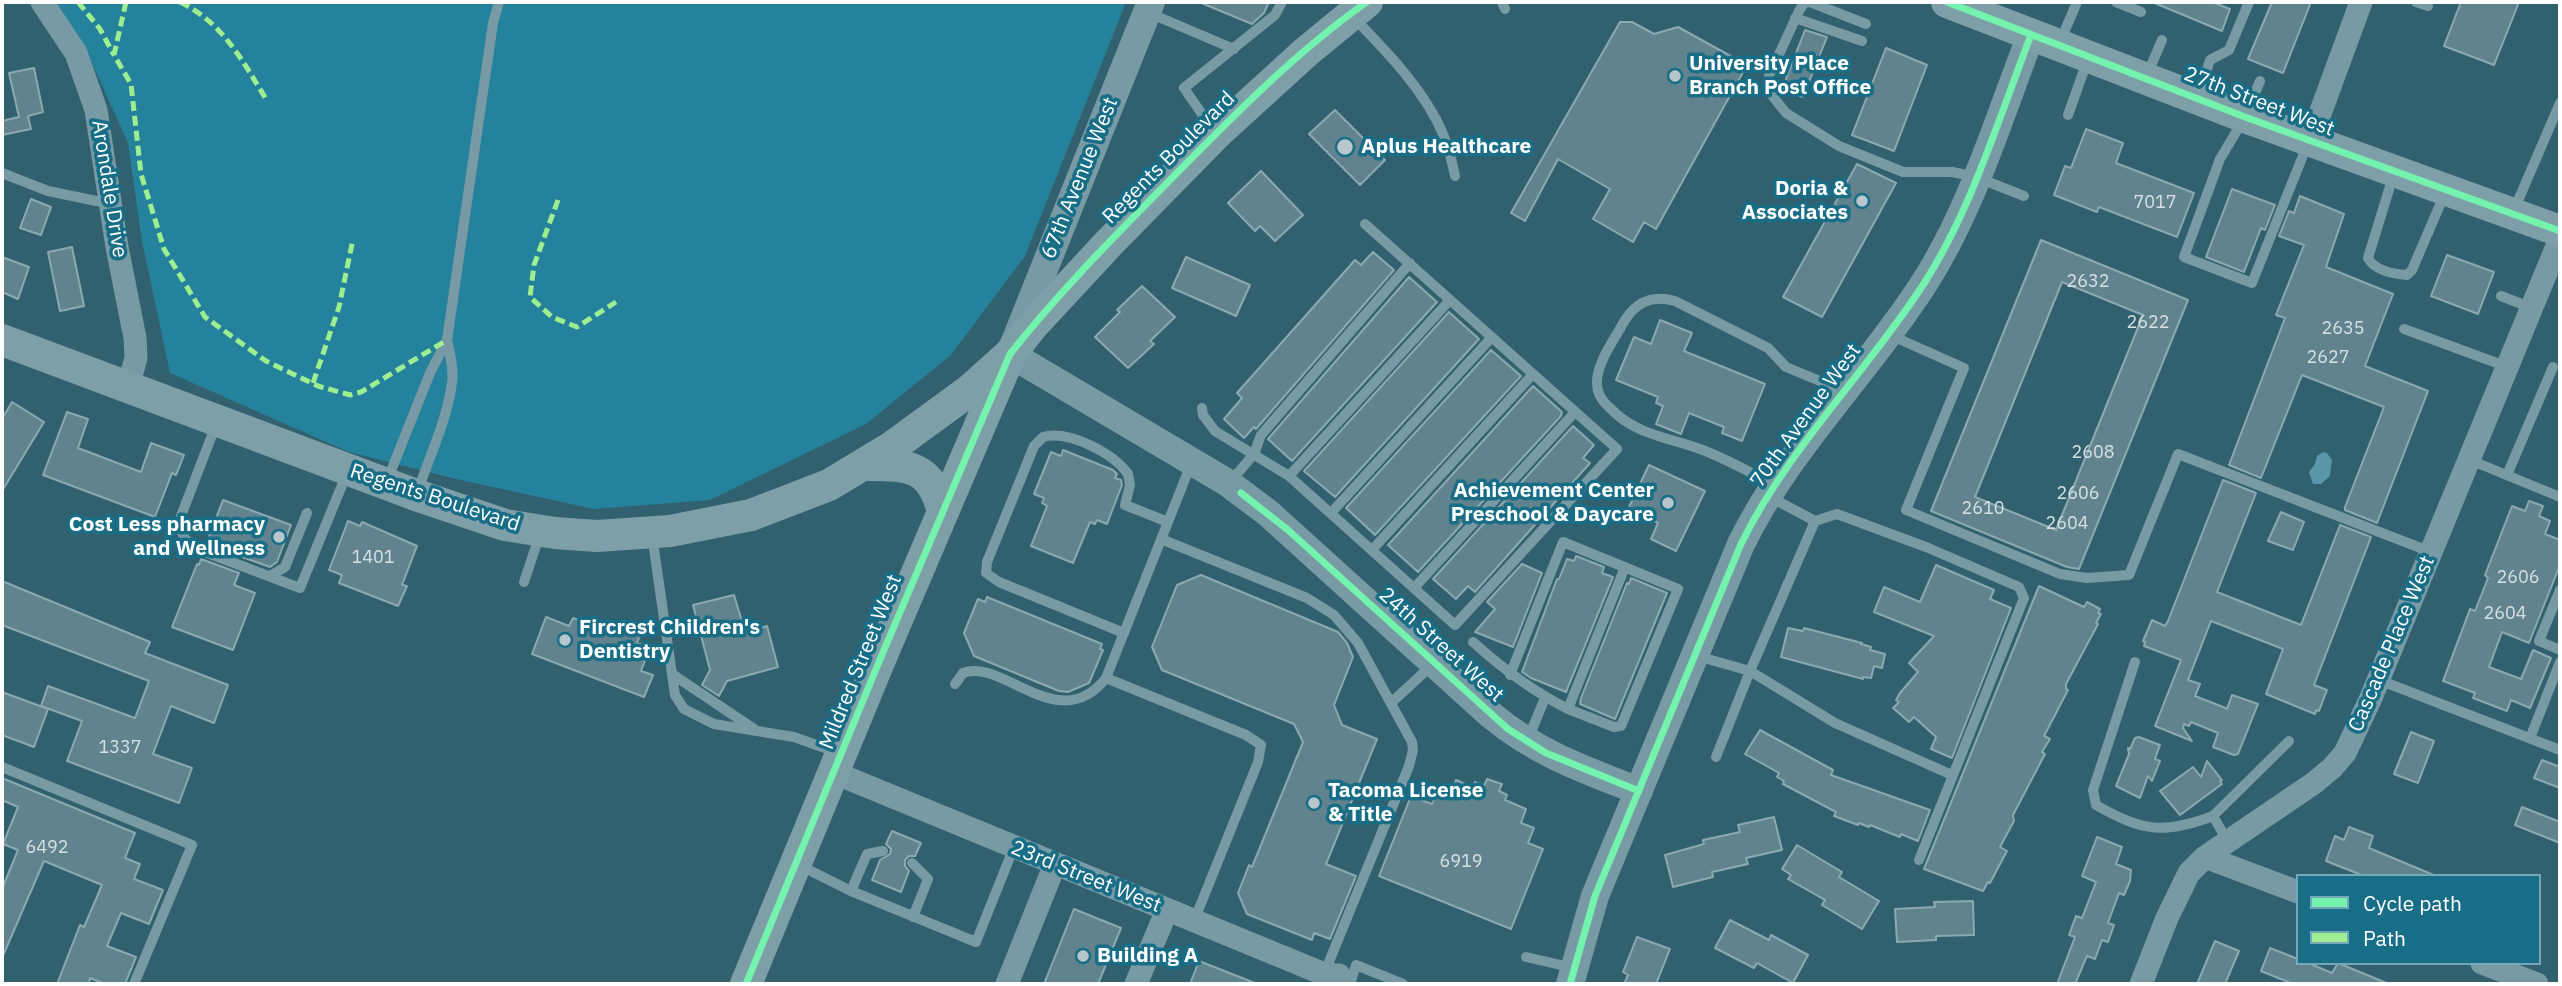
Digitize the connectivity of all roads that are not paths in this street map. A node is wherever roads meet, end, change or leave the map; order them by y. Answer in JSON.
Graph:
{"nodes":[{"id":1,"x":42,"y":2,"type":"edge"},
{"id":2,"x":499,"y":2,"type":"edge"},
{"id":3,"x":1282,"y":2,"type":"edge"},
{"id":4,"x":1809,"y":2,"type":"edge"},
{"id":5,"x":2077,"y":2,"type":"edge"},
{"id":6,"x":2116,"y":2,"type":"edge"},
{"id":7,"x":2249,"y":2,"type":"edge"},
{"id":8,"x":2361,"y":2,"type":"edge"},
{"id":9,"x":2416,"y":2,"type":"edge"},
{"id":10,"x":1957,"y":4,"type":"edge"},
{"id":11,"x":2428,"y":6,"type":"dead end"},
{"id":12,"x":1149,"y":7,"type":"edge"},
{"id":13,"x":1359,"y":8,"type":"edge"},
{"id":14,"x":2141,"y":12,"type":"dead end"},
{"id":15,"x":1795,"y":18,"type":"junction"},
{"id":16,"x":1866,"y":24,"type":"dead end"},
{"id":17,"x":2045,"y":40,"type":"junction"},
{"id":18,"x":2162,"y":40,"type":"dead end"},
{"id":19,"x":1862,"y":41,"type":"dead end"},
{"id":20,"x":1234,"y":49,"type":"junction"},
{"id":21,"x":2089,"y":57,"type":"junction"},
{"id":22,"x":2146,"y":78,"type":"junction"},
{"id":23,"x":2260,"y":80,"type":"dead end"},
{"id":24,"x":2197,"y":99,"type":"junction"},
{"id":25,"x":2560,"y":103,"type":"edge"},
{"id":26,"x":2068,"y":115,"type":"dead end"},
{"id":27,"x":2245,"y":117,"type":"junction"},
{"id":28,"x":1216,"y":134,"type":"junction"},
{"id":29,"x":2310,"y":141,"type":"junction"},
{"id":30,"x":2394,"y":172,"type":"junction"},
{"id":31,"x":2,"y":173,"type":"edge"},
{"id":32,"x":1455,"y":176,"type":"dead end"},
{"id":33,"x":1976,"y":177,"type":"junction"},
{"id":34,"x":2446,"y":190,"type":"junction"},
{"id":35,"x":2024,"y":197,"type":"dead end"},
{"id":36,"x":111,"y":204,"type":"junction"},
{"id":37,"x":2512,"y":214,"type":"junction"},
{"id":38,"x":1365,"y":224,"type":"dead end"},
{"id":39,"x":2560,"y":231,"type":"edge"},
{"id":40,"x":2560,"y":239,"type":"edge"},
{"id":41,"x":1410,"y":263,"type":"junction"},
{"id":42,"x":2555,"y":264,"type":"edge"},
{"id":43,"x":2501,"y":296,"type":"dead end"},
{"id":44,"x":1450,"y":300,"type":"junction"},
{"id":45,"x":2532,"y":308,"type":"junction"},
{"id":46,"x":2404,"y":329,"type":"dead end"},
{"id":47,"x":1888,"y":334,"type":"junction"},
{"id":48,"x":1492,"y":337,"type":"junction"},
{"id":49,"x":2,"y":340,"type":"edge"},
{"id":50,"x":447,"y":340,"type":"junction"},
{"id":51,"x":1010,"y":354,"type":"junction"},
{"id":52,"x":2553,"y":367,"type":"dead end"},
{"id":53,"x":2508,"y":368,"type":"junction"},
{"id":54,"x":1533,"y":374,"type":"junction"},
{"id":55,"x":128,"y":387,"type":"junction"},
{"id":56,"x":1844,"y":391,"type":"junction"},
{"id":57,"x":1202,"y":408,"type":"dead end"},
{"id":58,"x":1575,"y":412,"type":"junction"},
{"id":59,"x":218,"y":421,"type":"junction"},
{"id":60,"x":1254,"y":454,"type":"junction"},
{"id":61,"x":2470,"y":460,"type":"junction"},
{"id":62,"x":1192,"y":461,"type":"junction"},
{"id":63,"x":864,"y":465,"type":"junction"},
{"id":64,"x":348,"y":470,"type":"junction"},
{"id":65,"x":2507,"y":475,"type":"junction"},
{"id":66,"x":1289,"y":476,"type":"junction"},
{"id":67,"x":1228,"y":483,"type":"junction"},
{"id":68,"x":386,"y":484,"type":"junction"},
{"id":69,"x":1771,"y":491,"type":"junction"},
{"id":70,"x":416,"y":495,"type":"junction"},
{"id":71,"x":2560,"y":497,"type":"edge"},
{"id":72,"x":943,"y":512,"type":"junction"},
{"id":73,"x":307,"y":513,"type":"dead end"},
{"id":74,"x":1331,"y":513,"type":"junction"},
{"id":75,"x":1815,"y":521,"type":"junction"},
{"id":76,"x":1168,"y":522,"type":"junction"},
{"id":77,"x":541,"y":531,"type":"junction"},
{"id":78,"x":652,"y":532,"type":"junction"},
{"id":79,"x":1161,"y":539,"type":"junction"},
{"id":80,"x":1372,"y":550,"type":"junction"},
{"id":81,"x":2431,"y":552,"type":"junction"},
{"id":82,"x":1625,"y":567,"type":"junction"},
{"id":83,"x":270,"y":576,"type":"junction"},
{"id":84,"x":524,"y":582,"type":"dead end"},
{"id":85,"x":1414,"y":588,"type":"junction"},
{"id":86,"x":2560,"y":590,"type":"edge"},
{"id":87,"x":1124,"y":633,"type":"junction"},
{"id":88,"x":1473,"y":642,"type":"dead end"},
{"id":89,"x":2560,"y":650,"type":"edge"},
{"id":90,"x":1694,"y":655,"type":"junction"},
{"id":91,"x":2135,"y":662,"type":"dead end"},
{"id":92,"x":2560,"y":662,"type":"edge"},
{"id":93,"x":1434,"y":663,"type":"junction"},
{"id":94,"x":1749,"y":671,"type":"junction"},
{"id":95,"x":672,"y":674,"type":"junction"},
{"id":96,"x":1510,"y":675,"type":"junction"},
{"id":97,"x":1106,"y":678,"type":"junction"},
{"id":98,"x":2379,"y":680,"type":"junction"},
{"id":99,"x":955,"y":684,"type":"dead end"},
{"id":100,"x":1545,"y":698,"type":"junction"},
{"id":101,"x":1391,"y":703,"type":"junction"},
{"id":102,"x":1568,"y":709,"type":"junction"},
{"id":103,"x":757,"y":730,"type":"junction"},
{"id":104,"x":2530,"y":738,"type":"junction"},
{"id":105,"x":2289,"y":741,"type":"dead end"},
{"id":106,"x":1527,"y":742,"type":"junction"},
{"id":107,"x":2560,"y":750,"type":"edge"},
{"id":108,"x":1716,"y":757,"type":"dead end"},
{"id":109,"x":838,"y":764,"type":"junction"},
{"id":110,"x":2,"y":767,"type":"edge"},
{"id":111,"x":1952,"y":775,"type":"junction"},
{"id":112,"x":1639,"y":791,"type":"junction"},
{"id":113,"x":2213,"y":816,"type":"junction"},
{"id":114,"x":2228,"y":842,"type":"junction"},
{"id":115,"x":1014,"y":847,"type":"junction"},
{"id":116,"x":883,"y":851,"type":"dead end"},
{"id":117,"x":2206,"y":857,"type":"junction"},
{"id":118,"x":1919,"y":860,"type":"dead end"},
{"id":119,"x":796,"y":863,"type":"junction"},
{"id":120,"x":912,"y":863,"type":"dead end"},
{"id":121,"x":1055,"y":864,"type":"junction"},
{"id":122,"x":851,"y":891,"type":"junction"},
{"id":123,"x":2296,"y":891,"type":"edge"},
{"id":124,"x":1167,"y":909,"type":"junction"},
{"id":125,"x":914,"y":917,"type":"junction"},
{"id":126,"x":1194,"y":921,"type":"junction"},
{"id":127,"x":1527,"y":957,"type":"dead end"},
{"id":128,"x":2487,"y":965,"type":"edge"},
{"id":129,"x":1572,"y":976,"type":"edge"},
{"id":130,"x":1338,"y":977,"type":"edge"},
{"id":131,"x":134,"y":984,"type":"edge"},
{"id":132,"x":746,"y":984,"type":"edge"},
{"id":133,"x":1007,"y":984,"type":"edge"},
{"id":134,"x":1136,"y":984,"type":"edge"},
{"id":135,"x":1403,"y":984,"type":"edge"},
{"id":136,"x":2141,"y":984,"type":"edge"},
{"id":137,"x":2537,"y":984,"type":"edge"}],
"edges":[{"from":1,"to":36,"type":"street","name":"Arondale Drive"},
{"from":2,"to":50,"type":"lane"},
{"from":3,"to":20,"type":"lane"},
{"from":4,"to":15,"type":"lane"},
{"from":4,"to":16,"type":"lane"},
{"from":5,"to":17,"type":"lane"},
{"from":6,"to":14,"type":"lane"},
{"from":7,"to":24,"type":"lane"},
{"from":8,"to":29,"type":"street"},
{"from":9,"to":11,"type":"lane"},
{"from":10,"to":17,"type":"main road","name":"27th Street West"},
{"from":12,"to":20,"type":"lane"},
{"from":12,"to":51,"type":"street","name":"67th Avenue West"},
{"from":13,"to":28,"type":"main road","name":"Regents Boulevard"},
{"from":13,"to":32,"type":"lane"},
{"from":15,"to":19,"type":"lane"},
{"from":15,"to":33,"type":"lane"},
{"from":17,"to":21,"type":"main road","name":"27th Street West"},
{"from":17,"to":33,"type":"street","name":"70th Avenue West"},
{"from":18,"to":22,"type":"lane"},
{"from":20,"to":28,"type":"lane"},
{"from":21,"to":22,"type":"main road","name":"27th Street West"},
{"from":21,"to":26,"type":"lane"},
{"from":22,"to":24,"type":"main road","name":"27th Street West"},
{"from":23,"to":27,"type":"lane"},
{"from":24,"to":27,"type":"main road","name":"27th Street West"},
{"from":25,"to":37,"type":"lane"},
{"from":27,"to":29,"type":"main road","name":"27th Street West"},
{"from":27,"to":29,"type":"lane"},
{"from":28,"to":51,"type":"main road","name":"Regents Boulevard"},
{"from":29,"to":30,"type":"main road","name":"27th Street West"},
{"from":30,"to":34,"type":"main road","name":"27th Street West"},
{"from":30,"to":34,"type":"lane"},
{"from":31,"to":36,"type":"lane"},
{"from":33,"to":35,"type":"lane"},
{"from":33,"to":47,"type":"street","name":"70th Avenue West"},
{"from":34,"to":37,"type":"main road","name":"27th Street West"},
{"from":36,"to":55,"type":"street","name":"Arondale Drive"},
{"from":37,"to":39,"type":"main road","name":"27th Street West"},
{"from":38,"to":41,"type":"lane"},
{"from":40,"to":42,"type":"street","name":"Cascade Place West"},
{"from":41,"to":44,"type":"lane"},
{"from":41,"to":60,"type":"lane"},
{"from":42,"to":45,"type":"street","name":"Cascade Place West"},
{"from":43,"to":45,"type":"lane"},
{"from":44,"to":48,"type":"lane"},
{"from":44,"to":66,"type":"lane"},
{"from":45,"to":53,"type":"street","name":"Cascade Place West"},
{"from":46,"to":53,"type":"lane"},
{"from":47,"to":56,"type":"street","name":"70th Avenue West"},
{"from":47,"to":81,"type":"lane"},
{"from":48,"to":54,"type":"lane"},
{"from":48,"to":74,"type":"lane"},
{"from":49,"to":55,"type":"main road","name":"Regents Boulevard"},
{"from":50,"to":68,"type":"lane"},
{"from":50,"to":70,"type":"lane"},
{"from":51,"to":62,"type":"street","name":"24th Street West"},
{"from":51,"to":63,"type":"main road","name":"Regents Boulevard"},
{"from":51,"to":72,"type":"main road","name":"Mildred Street West"},
{"from":52,"to":65,"type":"lane"},
{"from":53,"to":61,"type":"street","name":"Cascade Place West"},
{"from":54,"to":58,"type":"lane"},
{"from":54,"to":80,"type":"lane"},
{"from":55,"to":59,"type":"main road","name":"Regents Boulevard"},
{"from":56,"to":69,"type":"street","name":"70th Avenue West"},
{"from":56,"to":69,"type":"lane"},
{"from":57,"to":60,"type":"lane"},
{"from":58,"to":85,"type":"lane"},
{"from":58,"to":85,"type":"lane"},
{"from":59,"to":64,"type":"main road","name":"Regents Boulevard"},
{"from":59,"to":83,"type":"lane"},
{"from":60,"to":66,"type":"lane"},
{"from":60,"to":67,"type":"lane"},
{"from":61,"to":65,"type":"lane"},
{"from":61,"to":81,"type":"street","name":"Cascade Place West"},
{"from":62,"to":67,"type":"street","name":"24th Street West"},
{"from":62,"to":76,"type":"lane"},
{"from":63,"to":72,"type":"main road"},
{"from":63,"to":78,"type":"main road","name":"Regents Boulevard"},
{"from":64,"to":68,"type":"main road","name":"Regents Boulevard"},
{"from":64,"to":83,"type":"lane"},
{"from":65,"to":71,"type":"lane"},
{"from":66,"to":74,"type":"lane"},
{"from":67,"to":93,"type":"street","name":"24th Street West"},
{"from":68,"to":70,"type":"main road","name":"Regents Boulevard"},
{"from":69,"to":75,"type":"lane"},
{"from":69,"to":90,"type":"street","name":"70th Avenue West"},
{"from":70,"to":77,"type":"main road","name":"Regents Boulevard"},
{"from":72,"to":109,"type":"main road","name":"Mildred Street West"},
{"from":73,"to":83,"type":"lane"},
{"from":74,"to":80,"type":"lane"},
{"from":75,"to":94,"type":"lane"},
{"from":75,"to":111,"type":"lane"},
{"from":76,"to":79,"type":"lane"},
{"from":76,"to":87,"type":"lane"},
{"from":77,"to":78,"type":"main road","name":"Regents Boulevard"},
{"from":77,"to":84,"type":"lane"},
{"from":78,"to":95,"type":"lane"},
{"from":79,"to":87,"type":"lane"},
{"from":79,"to":101,"type":"lane"},
{"from":80,"to":85,"type":"lane"},
{"from":81,"to":98,"type":"street","name":"Cascade Place West"},
{"from":82,"to":96,"type":"lane"},
{"from":82,"to":102,"type":"lane"},
{"from":82,"to":102,"type":"lane"},
{"from":86,"to":89,"type":"lane"},
{"from":87,"to":97,"type":"lane"},
{"from":88,"to":96,"type":"lane"},
{"from":90,"to":94,"type":"lane"},
{"from":90,"to":112,"type":"street","name":"70th Avenue West"},
{"from":91,"to":113,"type":"lane"},
{"from":92,"to":104,"type":"lane"},
{"from":93,"to":101,"type":"lane"},
{"from":93,"to":106,"type":"street","name":"24th Street West"},
{"from":94,"to":108,"type":"lane"},
{"from":94,"to":111,"type":"lane"},
{"from":95,"to":103,"type":"lane"},
{"from":95,"to":103,"type":"lane"},
{"from":96,"to":100,"type":"lane"},
{"from":97,"to":99,"type":"lane"},
{"from":97,"to":126,"type":"lane"},
{"from":98,"to":104,"type":"lane"},
{"from":98,"to":114,"type":"street","name":"Cascade Place West"},
{"from":100,"to":102,"type":"lane"},
{"from":100,"to":106,"type":"lane"},
{"from":101,"to":130,"type":"lane"},
{"from":103,"to":109,"type":"lane"},
{"from":104,"to":107,"type":"lane"},
{"from":105,"to":113,"type":"lane"},
{"from":106,"to":112,"type":"street","name":"24th Street West"},
{"from":109,"to":115,"type":"street","name":"23rd Street West"},
{"from":109,"to":119,"type":"main road","name":"Mildred Street West"},
{"from":110,"to":131,"type":"lane"},
{"from":111,"to":118,"type":"lane"},
{"from":112,"to":129,"type":"street","name":"70th Avenue West"},
{"from":113,"to":114,"type":"lane"},
{"from":114,"to":117,"type":"street","name":"Cascade Place West"},
{"from":115,"to":121,"type":"street","name":"23rd Street West"},
{"from":115,"to":125,"type":"lane"},
{"from":116,"to":122,"type":"lane"},
{"from":117,"to":123,"type":"street"},
{"from":117,"to":136,"type":"street","name":"Cascade Place West"},
{"from":119,"to":122,"type":"lane"},
{"from":119,"to":132,"type":"main road","name":"Mildred Street West"},
{"from":120,"to":125,"type":"lane"},
{"from":121,"to":124,"type":"street","name":"23rd Street West"},
{"from":121,"to":133,"type":"street"},
{"from":122,"to":125,"type":"lane"},
{"from":124,"to":126,"type":"street","name":"23rd Street West"},
{"from":124,"to":134,"type":"street"},
{"from":126,"to":130,"type":"street","name":"23rd Street West"},
{"from":127,"to":129,"type":"lane"},
{"from":128,"to":137,"type":"street"},
{"from":130,"to":135,"type":"lane"}]}
